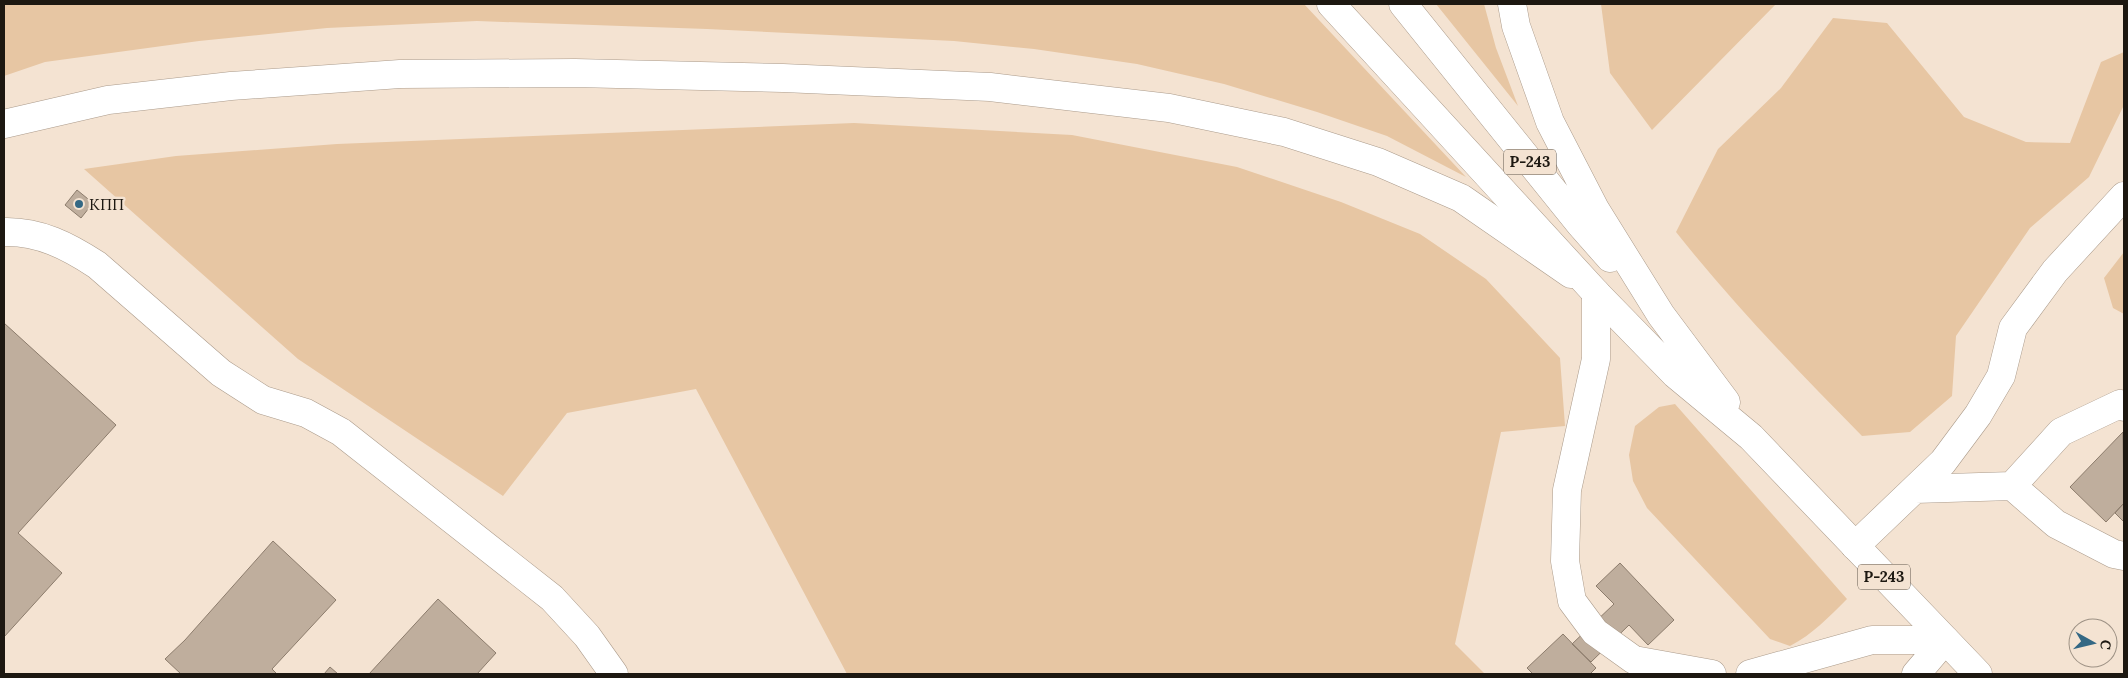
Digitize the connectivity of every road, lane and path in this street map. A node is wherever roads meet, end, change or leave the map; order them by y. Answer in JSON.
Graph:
{"nodes":[{"id":1,"x":1331,"y":4,"type":"edge"},
{"id":2,"x":1403,"y":4,"type":"edge"},
{"id":3,"x":1512,"y":4,"type":"edge"},
{"id":4,"x":4,"y":124,"type":"edge"},
{"id":5,"x":2124,"y":196,"type":"edge"},
{"id":6,"x":4,"y":232,"type":"edge"},
{"id":7,"x":1596,"y":294,"type":"junction"},
{"id":8,"x":1661,"y":315,"type":"junction"},
{"id":9,"x":2124,"y":407,"type":"edge"},
{"id":10,"x":1751,"y":437,"type":"junction"},
{"id":11,"x":2012,"y":486,"type":"junction"},
{"id":12,"x":1915,"y":489,"type":"junction"},
{"id":13,"x":1855,"y":546,"type":"junction"},
{"id":14,"x":2124,"y":556,"type":"edge"},
{"id":15,"x":1945,"y":640,"type":"junction"},
{"id":16,"x":614,"y":674,"type":"edge"},
{"id":17,"x":1712,"y":674,"type":"edge"},
{"id":18,"x":1750,"y":674,"type":"edge"},
{"id":19,"x":1916,"y":674,"type":"edge"},
{"id":20,"x":1978,"y":674,"type":"edge"}],
"edges":[{"from":1,"to":7,"type":"main road","number":"Р-243"},
{"from":2,"to":8,"type":"main road","number":"Р-243"},
{"from":3,"to":8,"type":"main road","number":"Р-243"},
{"from":4,"to":7,"type":"main road","number":"Р-243"},
{"from":5,"to":12,"type":"main road"},
{"from":6,"to":16,"type":"main road"},
{"from":7,"to":10,"type":"main road","number":"Р-243"},
{"from":7,"to":17,"type":"main road"},
{"from":8,"to":10,"type":"main road","number":"Р-243"},
{"from":9,"to":11,"type":"main road"},
{"from":10,"to":13,"type":"main road","number":"Р-243"},
{"from":11,"to":12,"type":"main road"},
{"from":11,"to":14,"type":"main road"},
{"from":12,"to":13,"type":"main road"},
{"from":13,"to":15,"type":"main road","number":"Р-243"},
{"from":15,"to":18,"type":"main road"},
{"from":15,"to":19,"type":"main road"},
{"from":15,"to":20,"type":"main road","number":"Р-243"}]}
